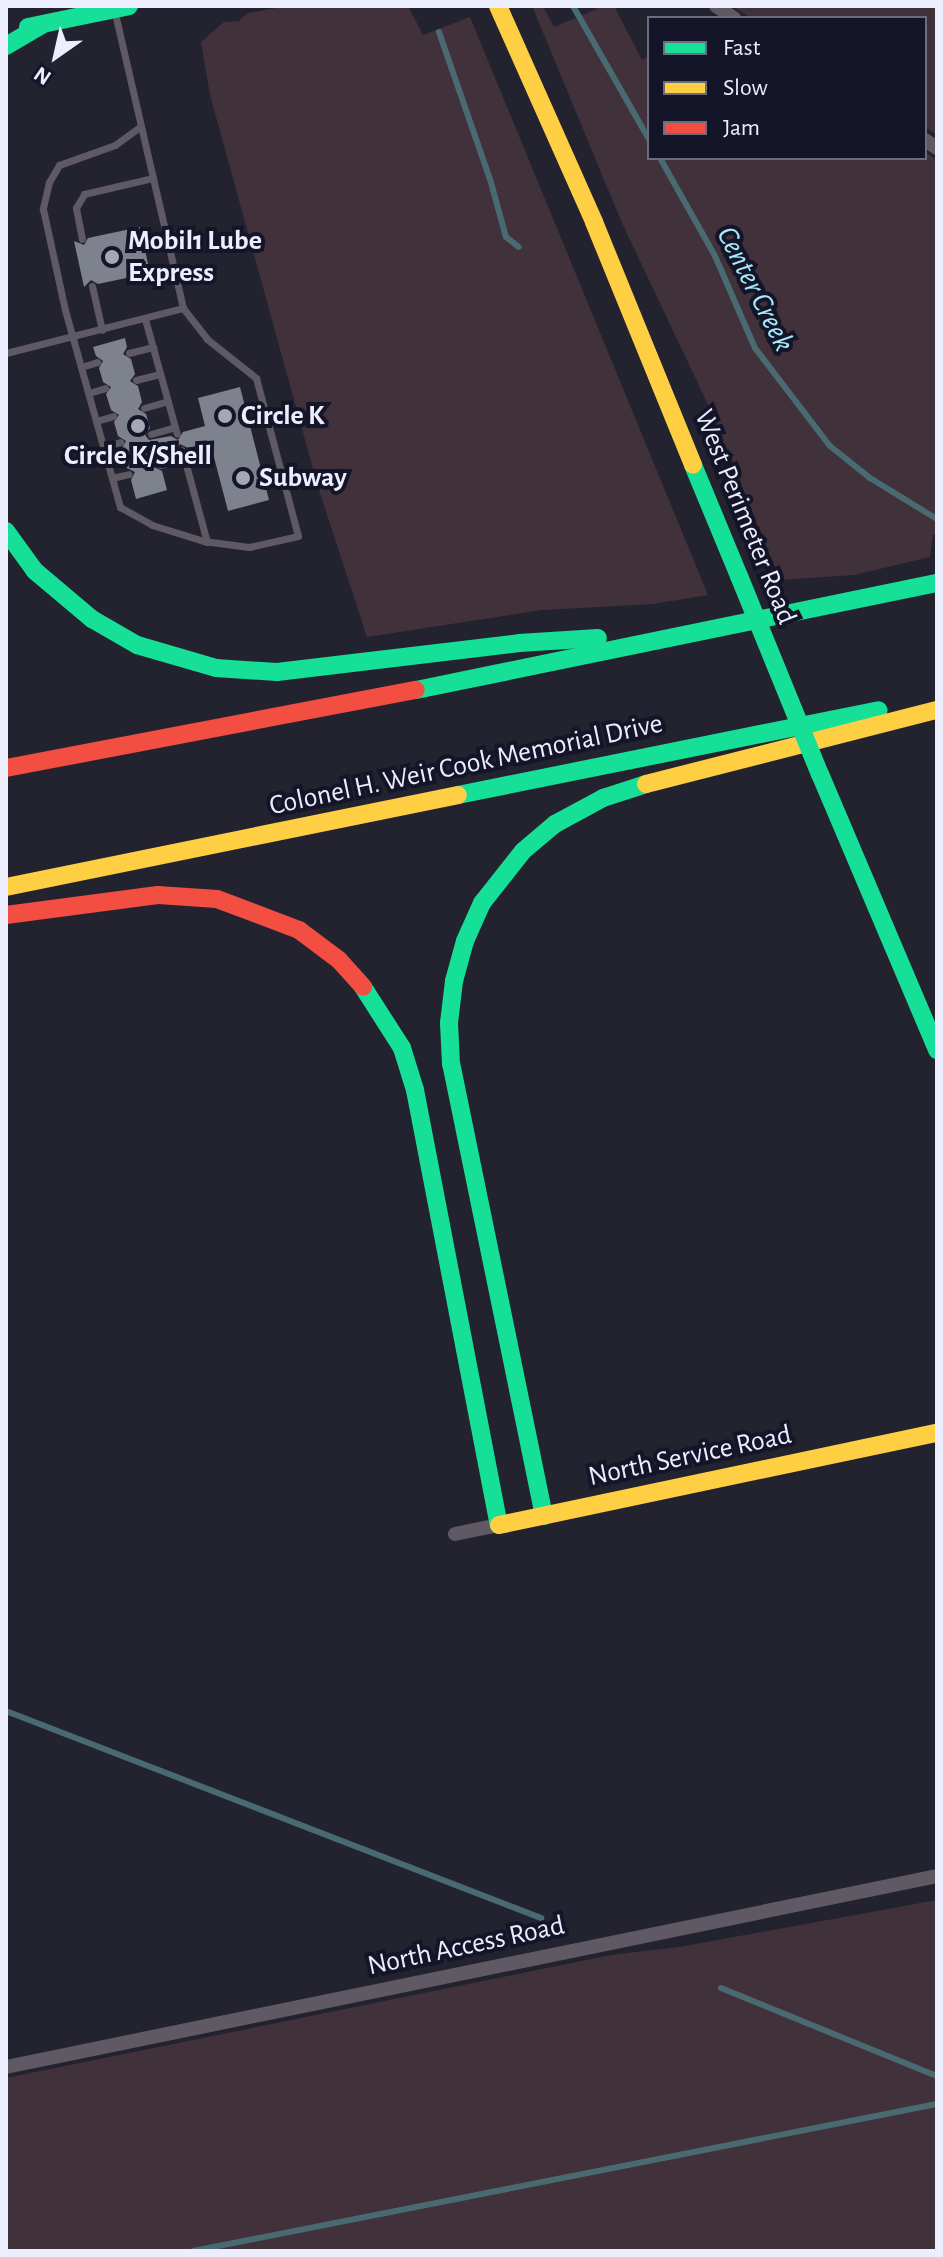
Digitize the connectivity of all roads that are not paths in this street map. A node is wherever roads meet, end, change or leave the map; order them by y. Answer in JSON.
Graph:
{"nodes":[{"id":1,"x":487,"y":6,"type":"edge"},
{"id":2,"x":498,"y":6,"type":"edge"},
{"id":3,"x":121,"y":8,"type":"edge"},
{"id":4,"x":42,"y":25,"type":"junction"},
{"id":5,"x":6,"y":32,"type":"edge"},
{"id":6,"x":509,"y":33,"type":"junction"},
{"id":7,"x":6,"y":46,"type":"edge"},
{"id":8,"x":141,"y":126,"type":"junction"},
{"id":9,"x":153,"y":178,"type":"junction"},
{"id":10,"x":82,"y":239,"type":"dead end"},
{"id":11,"x":92,"y":286,"type":"dead end"},
{"id":12,"x":183,"y":308,"type":"junction"},
{"id":13,"x":145,"y":319,"type":"junction"},
{"id":14,"x":102,"y":330,"type":"junction"},
{"id":15,"x":73,"y":337,"type":"junction"},
{"id":16,"x":153,"y":347,"type":"junction"},
{"id":17,"x":6,"y":353,"type":"edge"},
{"id":18,"x":129,"y":353,"type":"dead end"},
{"id":19,"x":97,"y":362,"type":"dead end"},
{"id":20,"x":81,"y":367,"type":"junction"},
{"id":21,"x":160,"y":374,"type":"junction"},
{"id":22,"x":136,"y":380,"type":"dead end"},
{"id":23,"x":105,"y":388,"type":"dead end"},
{"id":24,"x":89,"y":393,"type":"junction"},
{"id":25,"x":168,"y":401,"type":"junction"},
{"id":26,"x":144,"y":408,"type":"dead end"},
{"id":27,"x":113,"y":416,"type":"dead end"},
{"id":28,"x":96,"y":421,"type":"junction"},
{"id":29,"x":151,"y":434,"type":"dead end"},
{"id":30,"x":120,"y":442,"type":"dead end"},
{"id":31,"x":103,"y":447,"type":"junction"},
{"id":32,"x":182,"y":450,"type":"dead end"},
{"id":33,"x":184,"y":459,"type":"junction"},
{"id":34,"x":160,"y":465,"type":"dead end"},
{"id":35,"x":129,"y":474,"type":"dead end"},
{"id":36,"x":112,"y":478,"type":"junction"},
{"id":37,"x":6,"y":531,"type":"edge"},
{"id":38,"x":184,"y":534,"type":"dead end"},
{"id":39,"x":207,"y":542,"type":"junction"},
{"id":40,"x":937,"y":583,"type":"edge"},
{"id":41,"x":699,"y":632,"type":"junction"},
{"id":42,"x":937,"y":699,"type":"edge"},
{"id":43,"x":937,"y":710,"type":"edge"},
{"id":44,"x":6,"y":768,"type":"edge"},
{"id":45,"x":6,"y":887,"type":"edge"},
{"id":46,"x":6,"y":915,"type":"edge"},
{"id":47,"x":937,"y":1050,"type":"edge"},
{"id":48,"x":937,"y":1433,"type":"edge"},
{"id":49,"x":937,"y":1441,"type":"edge"},
{"id":50,"x":887,"y":1442,"type":"junction"},
{"id":51,"x":544,"y":1516,"type":"junction"},
{"id":52,"x":499,"y":1525,"type":"junction"},
{"id":53,"x":455,"y":1534,"type":"dead end"},
{"id":54,"x":937,"y":1876,"type":"edge"},
{"id":55,"x":6,"y":2067,"type":"edge"}],
"edges":[{"from":1,"to":6,"type":"main road"},
{"from":2,"to":6,"type":"main road","name":"West Perimeter Road"},
{"from":3,"to":4,"type":"main road"},
{"from":3,"to":8,"type":"lane"},
{"from":4,"to":5,"type":"main road"},
{"from":4,"to":7,"type":"main road"},
{"from":6,"to":47,"type":"main road","name":"West Perimeter Road","bridge":true},
{"from":8,"to":9,"type":"lane"},
{"from":8,"to":15,"type":"lane"},
{"from":9,"to":10,"type":"lane"},
{"from":9,"to":12,"type":"lane"},
{"from":11,"to":14,"type":"lane"},
{"from":12,"to":13,"type":"lane"},
{"from":12,"to":39,"type":"lane"},
{"from":13,"to":14,"type":"lane"},
{"from":13,"to":16,"type":"lane"},
{"from":14,"to":15,"type":"lane"},
{"from":15,"to":17,"type":"lane"},
{"from":15,"to":20,"type":"lane"},
{"from":16,"to":18,"type":"lane"},
{"from":16,"to":21,"type":"lane"},
{"from":19,"to":20,"type":"lane"},
{"from":20,"to":24,"type":"lane"},
{"from":21,"to":22,"type":"lane"},
{"from":21,"to":25,"type":"lane"},
{"from":23,"to":24,"type":"lane"},
{"from":24,"to":28,"type":"lane"},
{"from":25,"to":26,"type":"lane"},
{"from":25,"to":29,"type":"lane"},
{"from":27,"to":28,"type":"lane"},
{"from":28,"to":31,"type":"lane"},
{"from":30,"to":31,"type":"lane"},
{"from":31,"to":36,"type":"lane"},
{"from":32,"to":33,"type":"lane"},
{"from":33,"to":34,"type":"lane"},
{"from":33,"to":39,"type":"lane"},
{"from":35,"to":36,"type":"lane"},
{"from":36,"to":39,"type":"lane"},
{"from":37,"to":41,"type":"main road"},
{"from":38,"to":39,"type":"lane"},
{"from":40,"to":41,"type":"main road"},
{"from":41,"to":44,"type":"main road"},
{"from":42,"to":45,"type":"main road","name":"Colonel H. Weir Cook Memorial Drive"},
{"from":43,"to":51,"type":"main road"},
{"from":46,"to":52,"type":"main road"},
{"from":48,"to":50,"type":"main road","name":"North Service Road"},
{"from":49,"to":50,"type":"main road"},
{"from":50,"to":51,"type":"main road","name":"North Service Road"},
{"from":51,"to":52,"type":"main road","name":"North Service Road"},
{"from":52,"to":53,"type":"street","name":"North Service Road"},
{"from":54,"to":55,"type":"street","name":"North Access Road"}]}
